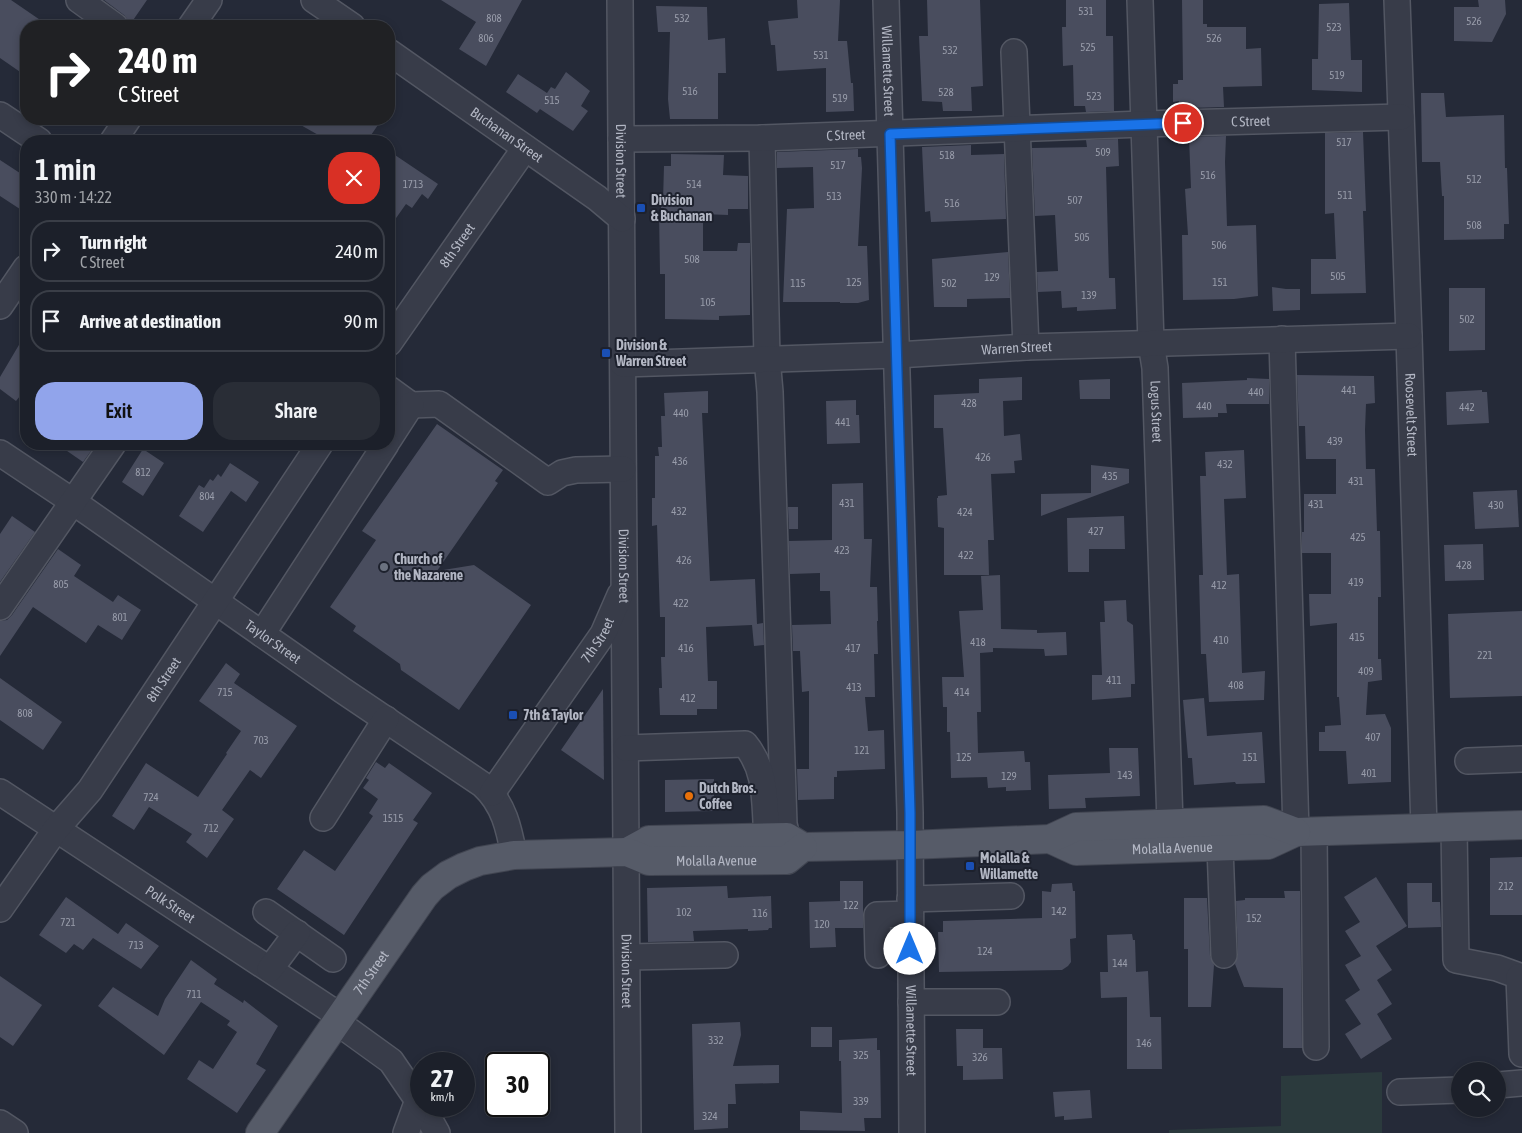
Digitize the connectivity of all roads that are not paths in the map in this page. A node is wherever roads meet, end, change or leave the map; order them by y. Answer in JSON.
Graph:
{"nodes":[{"id":1,"x":79,"y":0,"type":"edge"},
{"id":2,"x":209,"y":0,"type":"edge"},
{"id":3,"x":314,"y":0,"type":"edge"},
{"id":4,"x":620,"y":0,"type":"edge"},
{"id":5,"x":886,"y":0,"type":"edge"},
{"id":6,"x":1140,"y":0,"type":"edge"},
{"id":7,"x":1397,"y":0,"type":"edge"},
{"id":8,"x":107,"y":20,"type":"edge"},
{"id":9,"x":195,"y":20,"type":"edge"},
{"id":10,"x":343,"y":20,"type":"edge"},
{"id":11,"x":1014,"y":52,"type":"dead end"},
{"id":12,"x":395,"y":56,"type":"edge"},
{"id":13,"x":0,"y":115,"type":"edge"},
{"id":14,"x":1401,"y":117,"type":"junction"},
{"id":15,"x":1143,"y":124,"type":"junction"},
{"id":16,"x":1016,"y":130,"type":"junction"},
{"id":17,"x":890,"y":134,"type":"junction"},
{"id":18,"x":30,"y":135,"type":"edge"},
{"id":19,"x":762,"y":138,"type":"junction"},
{"id":20,"x":621,"y":139,"type":"junction"},
{"id":21,"x":525,"y":148,"type":"junction"},
{"id":22,"x":622,"y":219,"type":"junction"},
{"id":23,"x":20,"y":275,"type":"edge"},
{"id":24,"x":3,"y":295,"type":"edge"},
{"id":25,"x":395,"y":334,"type":"edge"},
{"id":26,"x":1409,"y":336,"type":"junction"},
{"id":27,"x":1282,"y":339,"type":"junction"},
{"id":28,"x":1152,"y":343,"type":"junction"},
{"id":29,"x":1026,"y":347,"type":"junction"},
{"id":30,"x":896,"y":354,"type":"junction"},
{"id":31,"x":767,"y":358,"type":"junction"},
{"id":32,"x":623,"y":364,"type":"junction"},
{"id":33,"x":395,"y":393,"type":"edge"},
{"id":34,"x":411,"y":404,"type":"junction"},
{"id":35,"x":395,"y":429,"type":"edge"},
{"id":36,"x":109,"y":450,"type":"edge"},
{"id":37,"x":316,"y":450,"type":"edge"},
{"id":38,"x":382,"y":450,"type":"edge"},
{"id":39,"x":0,"y":453,"type":"edge"},
{"id":40,"x":622,"y":469,"type":"junction"},
{"id":41,"x":72,"y":501,"type":"junction"},
{"id":42,"x":624,"y":580,"type":"junction"},
{"id":43,"x":215,"y":600,"type":"junction"},
{"id":44,"x":0,"y":607,"type":"edge"},
{"id":45,"x":262,"y":634,"type":"junction"},
{"id":46,"x":386,"y":719,"type":"junction"},
{"id":47,"x":626,"y":748,"type":"junction"},
{"id":48,"x":1522,"y":759,"type":"edge"},
{"id":49,"x":1468,"y":761,"type":"dead end"},
{"id":50,"x":0,"y":792,"type":"edge"},
{"id":51,"x":492,"y":793,"type":"junction"},
{"id":52,"x":323,"y":818,"type":"dead end"},
{"id":53,"x":1170,"y":823,"type":"junction"},
{"id":54,"x":1522,"y":825,"type":"edge"},
{"id":55,"x":1454,"y":827,"type":"junction"},
{"id":56,"x":1424,"y":828,"type":"junction"},
{"id":57,"x":56,"y":830,"type":"junction"},
{"id":58,"x":1305,"y":832,"type":"junction"},
{"id":59,"x":1050,"y":839,"type":"junction"},
{"id":60,"x":786,"y":840,"type":"junction"},
{"id":61,"x":910,"y":845,"type":"junction"},
{"id":62,"x":1220,"y":847,"type":"junction"},
{"id":63,"x":627,"y":852,"type":"junction"},
{"id":64,"x":514,"y":855,"type":"junction"},
{"id":65,"x":1011,"y":896,"type":"dead end"},
{"id":66,"x":910,"y":907,"type":"junction"},
{"id":67,"x":0,"y":909,"type":"edge"},
{"id":68,"x":266,"y":912,"type":"dead end"},
{"id":69,"x":297,"y":933,"type":"junction"},
{"id":70,"x":725,"y":955,"type":"dead end"},
{"id":71,"x":878,"y":955,"type":"dead end"},
{"id":72,"x":1224,"y":955,"type":"dead end"},
{"id":73,"x":628,"y":957,"type":"junction"},
{"id":74,"x":333,"y":959,"type":"dead end"},
{"id":75,"x":270,"y":969,"type":"junction"},
{"id":76,"x":1520,"y":977,"type":"edge"},
{"id":77,"x":911,"y":1002,"type":"junction"},
{"id":78,"x":997,"y":1002,"type":"dead end"},
{"id":79,"x":339,"y":1019,"type":"junction"},
{"id":80,"x":1316,"y":1047,"type":"dead end"},
{"id":81,"x":1522,"y":1054,"type":"edge"},
{"id":82,"x":1522,"y":1082,"type":"edge"},
{"id":83,"x":1506,"y":1084,"type":"edge"},
{"id":84,"x":410,"y":1089,"type":"edge"},
{"id":85,"x":1451,"y":1090,"type":"edge"},
{"id":86,"x":1400,"y":1092,"type":"dead end"},
{"id":87,"x":414,"y":1117,"type":"edge"},
{"id":88,"x":428,"y":1117,"type":"edge"},
{"id":89,"x":0,"y":1122,"type":"edge"},
{"id":90,"x":15,"y":1133,"type":"edge"},
{"id":91,"x":260,"y":1133,"type":"edge"},
{"id":92,"x":406,"y":1133,"type":"edge"},
{"id":93,"x":438,"y":1133,"type":"edge"},
{"id":94,"x":628,"y":1133,"type":"edge"},
{"id":95,"x":912,"y":1133,"type":"edge"}],
"edges":[{"from":1,"to":8,"type":"street"},
{"from":2,"to":9,"type":"street"},
{"from":3,"to":10,"type":"street"},
{"from":4,"to":20,"type":"street","name":"Division Street"},
{"from":5,"to":17,"type":"street","name":"Willamette Street"},
{"from":6,"to":15,"type":"street","name":"Logus Street"},
{"from":7,"to":14,"type":"street","name":"Roosevelt Street"},
{"from":11,"to":16,"type":"street"},
{"from":12,"to":21,"type":"street","name":"Buchanan Street"},
{"from":13,"to":18,"type":"street"},
{"from":14,"to":15,"type":"street","name":"C Street"},
{"from":14,"to":26,"type":"street","name":"Roosevelt Street"},
{"from":15,"to":16,"type":"street","name":"C Street"},
{"from":15,"to":28,"type":"street","name":"Logus Street"},
{"from":16,"to":17,"type":"street","name":"C Street"},
{"from":16,"to":29,"type":"street"},
{"from":17,"to":19,"type":"street","name":"C Street"},
{"from":17,"to":30,"type":"street","name":"Willamette Street"},
{"from":19,"to":20,"type":"street","name":"C Street"},
{"from":19,"to":31,"type":"street"},
{"from":20,"to":22,"type":"street","name":"Division Street"},
{"from":21,"to":22,"type":"street","name":"Buchanan Street"},
{"from":21,"to":25,"type":"street","name":"8th Street"},
{"from":22,"to":32,"type":"street","name":"Division Street"},
{"from":23,"to":24,"type":"street"},
{"from":26,"to":27,"type":"street","name":"Warren Street"},
{"from":26,"to":56,"type":"street","name":"Roosevelt Street"},
{"from":27,"to":28,"type":"street","name":"Warren Street"},
{"from":27,"to":58,"type":"street"},
{"from":28,"to":29,"type":"street","name":"Warren Street"},
{"from":28,"to":53,"type":"street","name":"Logus Street"},
{"from":29,"to":30,"type":"street","name":"Warren Street"},
{"from":30,"to":31,"type":"street","name":"Warren Street"},
{"from":30,"to":61,"type":"street","name":"Willamette Street"},
{"from":31,"to":32,"type":"street","name":"Warren Street"},
{"from":31,"to":60,"type":"street"},
{"from":32,"to":40,"type":"street","name":"Division Street"},
{"from":33,"to":34,"type":"street"},
{"from":34,"to":35,"type":"street"},
{"from":34,"to":40,"type":"street"},
{"from":36,"to":41,"type":"street"},
{"from":37,"to":43,"type":"street","name":"8th Street"},
{"from":38,"to":45,"type":"street"},
{"from":39,"to":41,"type":"street","name":"Taylor Street"},
{"from":40,"to":42,"type":"street","name":"Division Street"},
{"from":41,"to":43,"type":"street","name":"Taylor Street"},
{"from":41,"to":44,"type":"street"},
{"from":42,"to":47,"type":"street","name":"Division Street"},
{"from":42,"to":51,"type":"street","name":"7th Street"},
{"from":43,"to":45,"type":"street","name":"Taylor Street"},
{"from":43,"to":57,"type":"street","name":"8th Street"},
{"from":45,"to":46,"type":"street","name":"Taylor Street"},
{"from":46,"to":51,"type":"street","name":"Taylor Street"},
{"from":46,"to":52,"type":"street"},
{"from":47,"to":60,"type":"street"},
{"from":47,"to":63,"type":"street","name":"Division Street"},
{"from":48,"to":49,"type":"street"},
{"from":50,"to":57,"type":"street","name":"Polk Street"},
{"from":51,"to":64,"type":"street","name":"Taylor Street"},
{"from":53,"to":58,"type":"main road","name":"Molalla Avenue"},
{"from":53,"to":59,"type":"main road","name":"Molalla Avenue"},
{"from":54,"to":55,"type":"main road","name":"Molalla Avenue"},
{"from":55,"to":56,"type":"main road","name":"Molalla Avenue"},
{"from":55,"to":76,"type":"street"},
{"from":56,"to":58,"type":"main road","name":"Molalla Avenue"},
{"from":57,"to":67,"type":"street","name":"8th Street"},
{"from":57,"to":75,"type":"street","name":"Polk Street"},
{"from":58,"to":62,"type":"main road","name":"Molalla Avenue"},
{"from":58,"to":80,"type":"street"},
{"from":59,"to":61,"type":"main road","name":"Molalla Avenue"},
{"from":59,"to":62,"type":"main road","name":"Molalla Avenue"},
{"from":60,"to":61,"type":"main road","name":"Molalla Avenue"},
{"from":60,"to":63,"type":"main road","name":"Molalla Avenue"},
{"from":60,"to":63,"type":"main road","name":"Molalla Avenue"},
{"from":61,"to":66,"type":"street","name":"Willamette Street"},
{"from":62,"to":72,"type":"street"},
{"from":63,"to":64,"type":"main road","name":"Molalla Avenue"},
{"from":63,"to":73,"type":"street","name":"Division Street"},
{"from":64,"to":79,"type":"main road","name":"7th Street"},
{"from":65,"to":66,"type":"street"},
{"from":66,"to":71,"type":"street"},
{"from":66,"to":77,"type":"street","name":"Willamette Street"},
{"from":68,"to":69,"type":"street"},
{"from":69,"to":74,"type":"street"},
{"from":69,"to":75,"type":"street"},
{"from":70,"to":73,"type":"street"},
{"from":73,"to":94,"type":"street","name":"Division Street"},
{"from":75,"to":79,"type":"street","name":"Polk Street"},
{"from":76,"to":81,"type":"street"},
{"from":77,"to":78,"type":"street"},
{"from":77,"to":95,"type":"street","name":"Willamette Street"},
{"from":79,"to":84,"type":"street","name":"Polk Street"},
{"from":79,"to":91,"type":"main road","name":"7th Street"},
{"from":82,"to":83,"type":"street"},
{"from":85,"to":86,"type":"street"},
{"from":87,"to":92,"type":"street"},
{"from":88,"to":93,"type":"street","name":"Polk Street"},
{"from":89,"to":90,"type":"street"}]}
